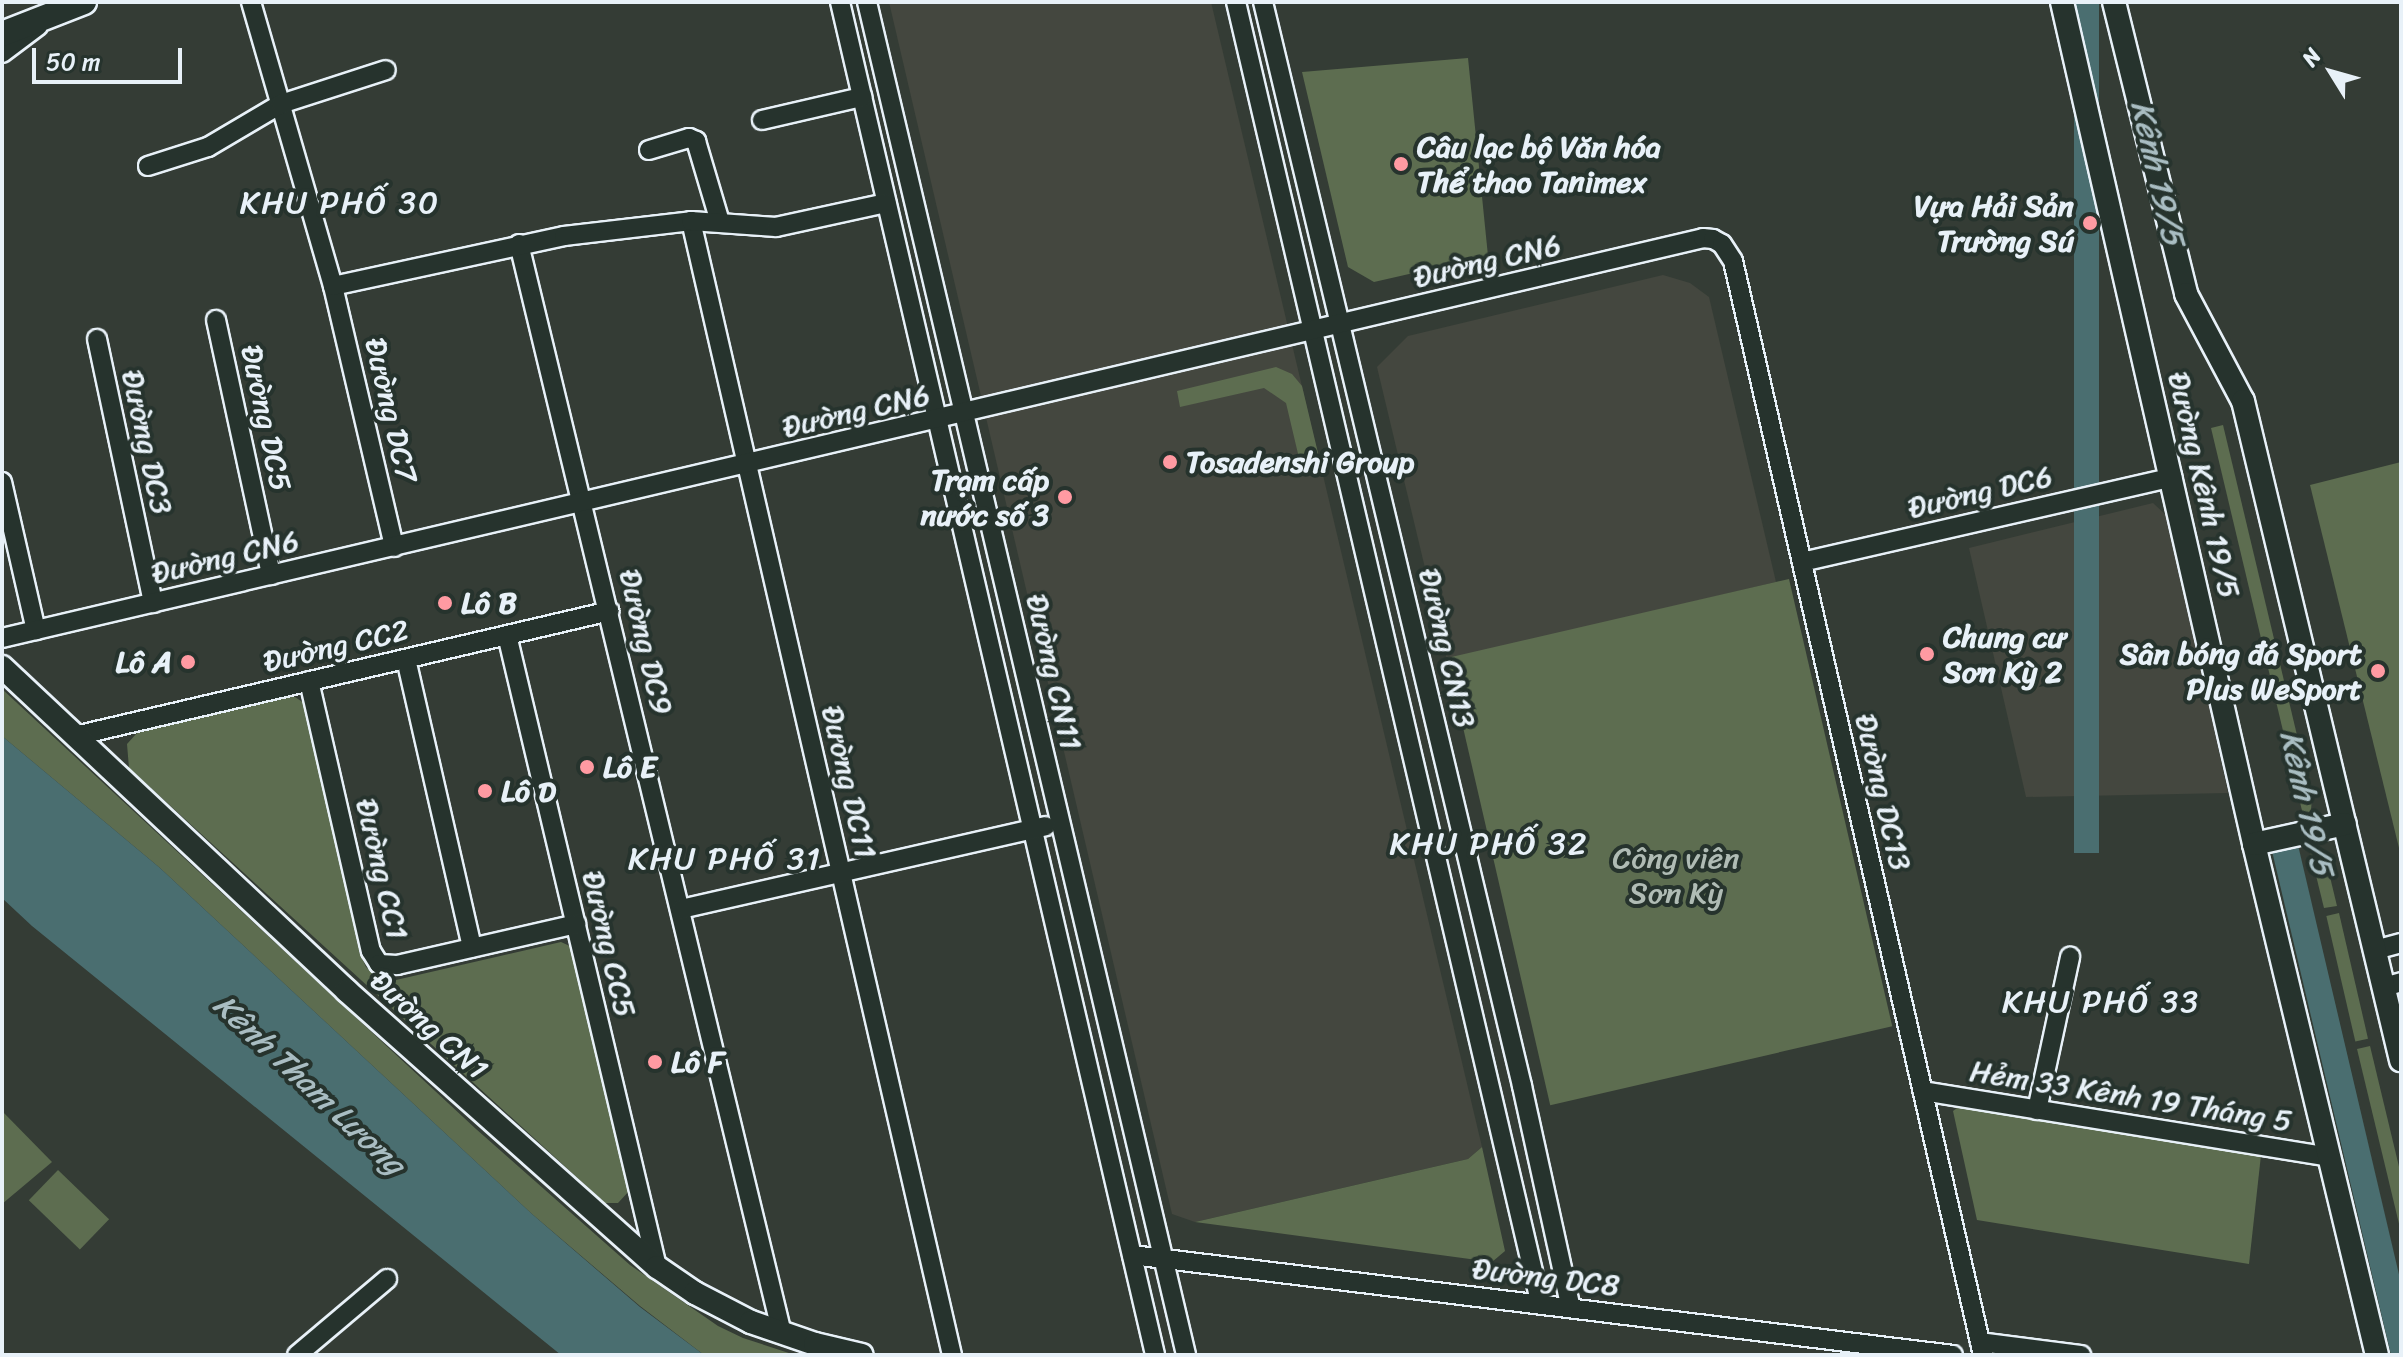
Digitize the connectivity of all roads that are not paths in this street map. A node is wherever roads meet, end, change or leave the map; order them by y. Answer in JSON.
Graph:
{"nodes":[{"id":1,"x":84,"y":2,"type":"edge"},
{"id":2,"x":251,"y":2,"type":"edge"},
{"id":3,"x":840,"y":2,"type":"edge"},
{"id":4,"x":867,"y":2,"type":"edge"},
{"id":5,"x":1236,"y":2,"type":"edge"},
{"id":6,"x":1263,"y":2,"type":"edge"},
{"id":7,"x":2062,"y":2,"type":"edge"},
{"id":8,"x":2114,"y":2,"type":"edge"},
{"id":9,"x":52,"y":15,"type":"junction"},
{"id":10,"x":2,"y":34,"type":"edge"},
{"id":11,"x":2,"y":53,"type":"edge"},
{"id":12,"x":386,"y":70,"type":"dead end"},
{"id":13,"x":862,"y":97,"type":"junction"},
{"id":14,"x":281,"y":104,"type":"junction"},
{"id":15,"x":762,"y":120,"type":"dead end"},
{"id":16,"x":649,"y":150,"type":"dead end"},
{"id":17,"x":148,"y":166,"type":"dead end"},
{"id":18,"x":886,"y":203,"type":"junction"},
{"id":19,"x":691,"y":221,"type":"junction"},
{"id":20,"x":720,"y":222,"type":"junction"},
{"id":21,"x":519,"y":244,"type":"junction"},
{"id":22,"x":1722,"y":244,"type":"joint"},
{"id":23,"x":333,"y":286,"type":"junction"},
{"id":24,"x":216,"y":320,"type":"dead end"},
{"id":25,"x":1340,"y":325,"type":"junction"},
{"id":26,"x":1314,"y":331,"type":"junction"},
{"id":27,"x":97,"y":339,"type":"dead end"},
{"id":28,"x":965,"y":413,"type":"junction"},
{"id":29,"x":937,"y":420,"type":"junction"},
{"id":30,"x":747,"y":465,"type":"junction"},
{"id":31,"x":2172,"y":477,"type":"junction"},
{"id":32,"x":2,"y":482,"type":"edge"},
{"id":33,"x":584,"y":503,"type":"junction"},
{"id":34,"x":394,"y":547,"type":"junction"},
{"id":35,"x":1802,"y":562,"type":"junction"},
{"id":36,"x":271,"y":575,"type":"junction"},
{"id":37,"x":153,"y":603,"type":"junction"},
{"id":38,"x":610,"y":611,"type":"junction"},
{"id":39,"x":36,"y":630,"type":"junction"},
{"id":40,"x":507,"y":635,"type":"junction"},
{"id":41,"x":2,"y":638,"type":"edge"},
{"id":42,"x":406,"y":659,"type":"junction"},
{"id":43,"x":2,"y":667,"type":"edge"},
{"id":44,"x":309,"y":681,"type":"junction"},
{"id":45,"x":75,"y":736,"type":"junction"},
{"id":46,"x":1060,"y":823,"type":"junction"},
{"id":47,"x":2345,"y":824,"type":"junction"},
{"id":48,"x":1034,"y":829,"type":"junction"},
{"id":49,"x":2262,"y":842,"type":"junction"},
{"id":50,"x":841,"y":873,"type":"junction"},
{"id":51,"x":681,"y":909,"type":"junction"},
{"id":52,"x":576,"y":924,"type":"junction"},
{"id":53,"x":2401,"y":943,"type":"edge"},
{"id":54,"x":472,"y":948,"type":"junction"},
{"id":55,"x":2375,"y":950,"type":"junction"},
{"id":56,"x":2070,"y":957,"type":"dead end"},
{"id":57,"x":2392,"y":984,"type":"edge"},
{"id":58,"x":2401,"y":1060,"type":"edge"},
{"id":59,"x":1923,"y":1091,"type":"junction"},
{"id":60,"x":2037,"y":1110,"type":"junction"},
{"id":61,"x":2330,"y":1157,"type":"junction"},
{"id":62,"x":1132,"y":1255,"type":"junction"},
{"id":63,"x":1163,"y":1259,"type":"junction"},
{"id":64,"x":657,"y":1267,"type":"junction"},
{"id":65,"x":387,"y":1279,"type":"dead end"},
{"id":66,"x":1541,"y":1305,"type":"junction"},
{"id":67,"x":1571,"y":1308,"type":"junction"},
{"id":68,"x":782,"y":1334,"type":"junction"},
{"id":69,"x":1982,"y":1348,"type":"edge"},
{"id":70,"x":297,"y":1355,"type":"edge"},
{"id":71,"x":862,"y":1355,"type":"edge"},
{"id":72,"x":952,"y":1355,"type":"edge"},
{"id":73,"x":1155,"y":1355,"type":"edge"},
{"id":74,"x":1186,"y":1355,"type":"edge"},
{"id":75,"x":1953,"y":1355,"type":"edge"},
{"id":76,"x":2081,"y":1355,"type":"edge"},
{"id":77,"x":2377,"y":1355,"type":"edge"}],
"edges":[{"from":1,"to":9,"type":"main road"},
{"from":2,"to":14,"type":"street","name":"Đường DC7"},
{"from":3,"to":13,"type":"street","name":"Đường CN11"},
{"from":4,"to":28,"type":"street","name":"Đường CN11"},
{"from":5,"to":26,"type":"street","name":"Đường CN13"},
{"from":6,"to":25,"type":"street","name":"Đường CN13"},
{"from":7,"to":31,"type":"street","name":"Đường Kênh 19/5"},
{"from":8,"to":47,"type":"street","name":"Đường Kênh 19/5"},
{"from":9,"to":10,"type":"main road"},
{"from":9,"to":11,"type":"street"},
{"from":12,"to":14,"type":"street"},
{"from":13,"to":15,"type":"street"},
{"from":13,"to":18,"type":"street","name":"Đường CN11"},
{"from":14,"to":17,"type":"street"},
{"from":14,"to":23,"type":"street","name":"Đường DC7"},
{"from":16,"to":20,"type":"street"},
{"from":18,"to":20,"type":"street"},
{"from":18,"to":29,"type":"street","name":"Đường CN11"},
{"from":19,"to":20,"type":"street"},
{"from":19,"to":21,"type":"street"},
{"from":19,"to":30,"type":"street","name":"Đường DC11"},
{"from":21,"to":23,"type":"street"},
{"from":21,"to":33,"type":"street","name":"Đường DC9"},
{"from":22,"to":25,"type":"street","name":"Đường CN6"},
{"from":22,"to":35,"type":"street","name":"Đường DC13"},
{"from":23,"to":34,"type":"street","name":"Đường DC7"},
{"from":24,"to":36,"type":"street","name":"Đường DC5"},
{"from":25,"to":26,"type":"street","name":"Đường CN6"},
{"from":25,"to":67,"type":"street","name":"Đường CN13"},
{"from":26,"to":28,"type":"street","name":"Đường CN6"},
{"from":26,"to":66,"type":"street","name":"Đường CN13"},
{"from":27,"to":37,"type":"street","name":"Đường DC3"},
{"from":28,"to":29,"type":"street","name":"Đường CN6"},
{"from":28,"to":46,"type":"street","name":"Đường CN11"},
{"from":29,"to":30,"type":"street","name":"Đường CN6"},
{"from":29,"to":48,"type":"street","name":"Đường CN11"},
{"from":30,"to":33,"type":"street","name":"Đường CN6"},
{"from":30,"to":50,"type":"street","name":"Đường DC11"},
{"from":31,"to":35,"type":"street","name":"Đường DC6"},
{"from":31,"to":49,"type":"street","name":"Đường Kênh 19/5"},
{"from":32,"to":39,"type":"street"},
{"from":33,"to":34,"type":"street","name":"Đường CN6"},
{"from":33,"to":38,"type":"street","name":"Đường DC9"},
{"from":34,"to":36,"type":"street","name":"Đường CN6"},
{"from":35,"to":59,"type":"street","name":"Đường DC13"},
{"from":36,"to":37,"type":"street","name":"Đường CN6"},
{"from":37,"to":39,"type":"street","name":"Đường CN6"},
{"from":38,"to":40,"type":"street","name":"Đường CC2"},
{"from":38,"to":51,"type":"street","name":"Đường DC9"},
{"from":39,"to":41,"type":"street","name":"Đường CN6"},
{"from":40,"to":42,"type":"street","name":"Đường CC2"},
{"from":40,"to":52,"type":"street","name":"Đường CC5"},
{"from":42,"to":44,"type":"street","name":"Đường CC2"},
{"from":42,"to":54,"type":"street"},
{"from":43,"to":45,"type":"street","name":"Đường CN1"},
{"from":44,"to":45,"type":"street","name":"Đường CC2"},
{"from":44,"to":54,"type":"street","name":"Đường CC1"},
{"from":45,"to":64,"type":"street","name":"Đường CN1"},
{"from":46,"to":48,"type":"street"},
{"from":46,"to":63,"type":"street","name":"Đường CN11"},
{"from":47,"to":49,"type":"street"},
{"from":47,"to":55,"type":"street","name":"Đường Kênh 19/5"},
{"from":48,"to":50,"type":"street"},
{"from":48,"to":62,"type":"street","name":"Đường CN11"},
{"from":49,"to":61,"type":"street","name":"Đường Kênh 19/5"},
{"from":50,"to":51,"type":"street"},
{"from":50,"to":72,"type":"street","name":"Đường DC11"},
{"from":51,"to":68,"type":"street","name":"Đường DC9"},
{"from":52,"to":54,"type":"street","name":"Đường CC1"},
{"from":52,"to":64,"type":"street","name":"Đường CC5"},
{"from":53,"to":55,"type":"street"},
{"from":55,"to":57,"type":"street","name":"Đường Kênh 19/5"},
{"from":56,"to":60,"type":"street"},
{"from":57,"to":58,"type":"street","name":"Đường Kênh 19/5"},
{"from":59,"to":60,"type":"street","name":"Hẻm 33 Kênh 19 Tháng 5"},
{"from":59,"to":69,"type":"street","name":"Đường DC13"},
{"from":60,"to":61,"type":"street","name":"Hẻm 33 Kênh 19 Tháng 5"},
{"from":61,"to":77,"type":"street","name":"Đường Kênh 19/5"},
{"from":62,"to":63,"type":"street","name":"Đường DC8"},
{"from":62,"to":73,"type":"street","name":"Đường CN11"},
{"from":63,"to":66,"type":"street","name":"Đường DC8"},
{"from":63,"to":74,"type":"street","name":"Đường CN11"},
{"from":64,"to":68,"type":"street","name":"Đường CN1"},
{"from":65,"to":70,"type":"street"},
{"from":66,"to":67,"type":"street","name":"Đường DC8"},
{"from":67,"to":75,"type":"street","name":"Đường DC8"},
{"from":68,"to":71,"type":"street","name":"Đường CN1"},
{"from":69,"to":76,"type":"street"}]}
